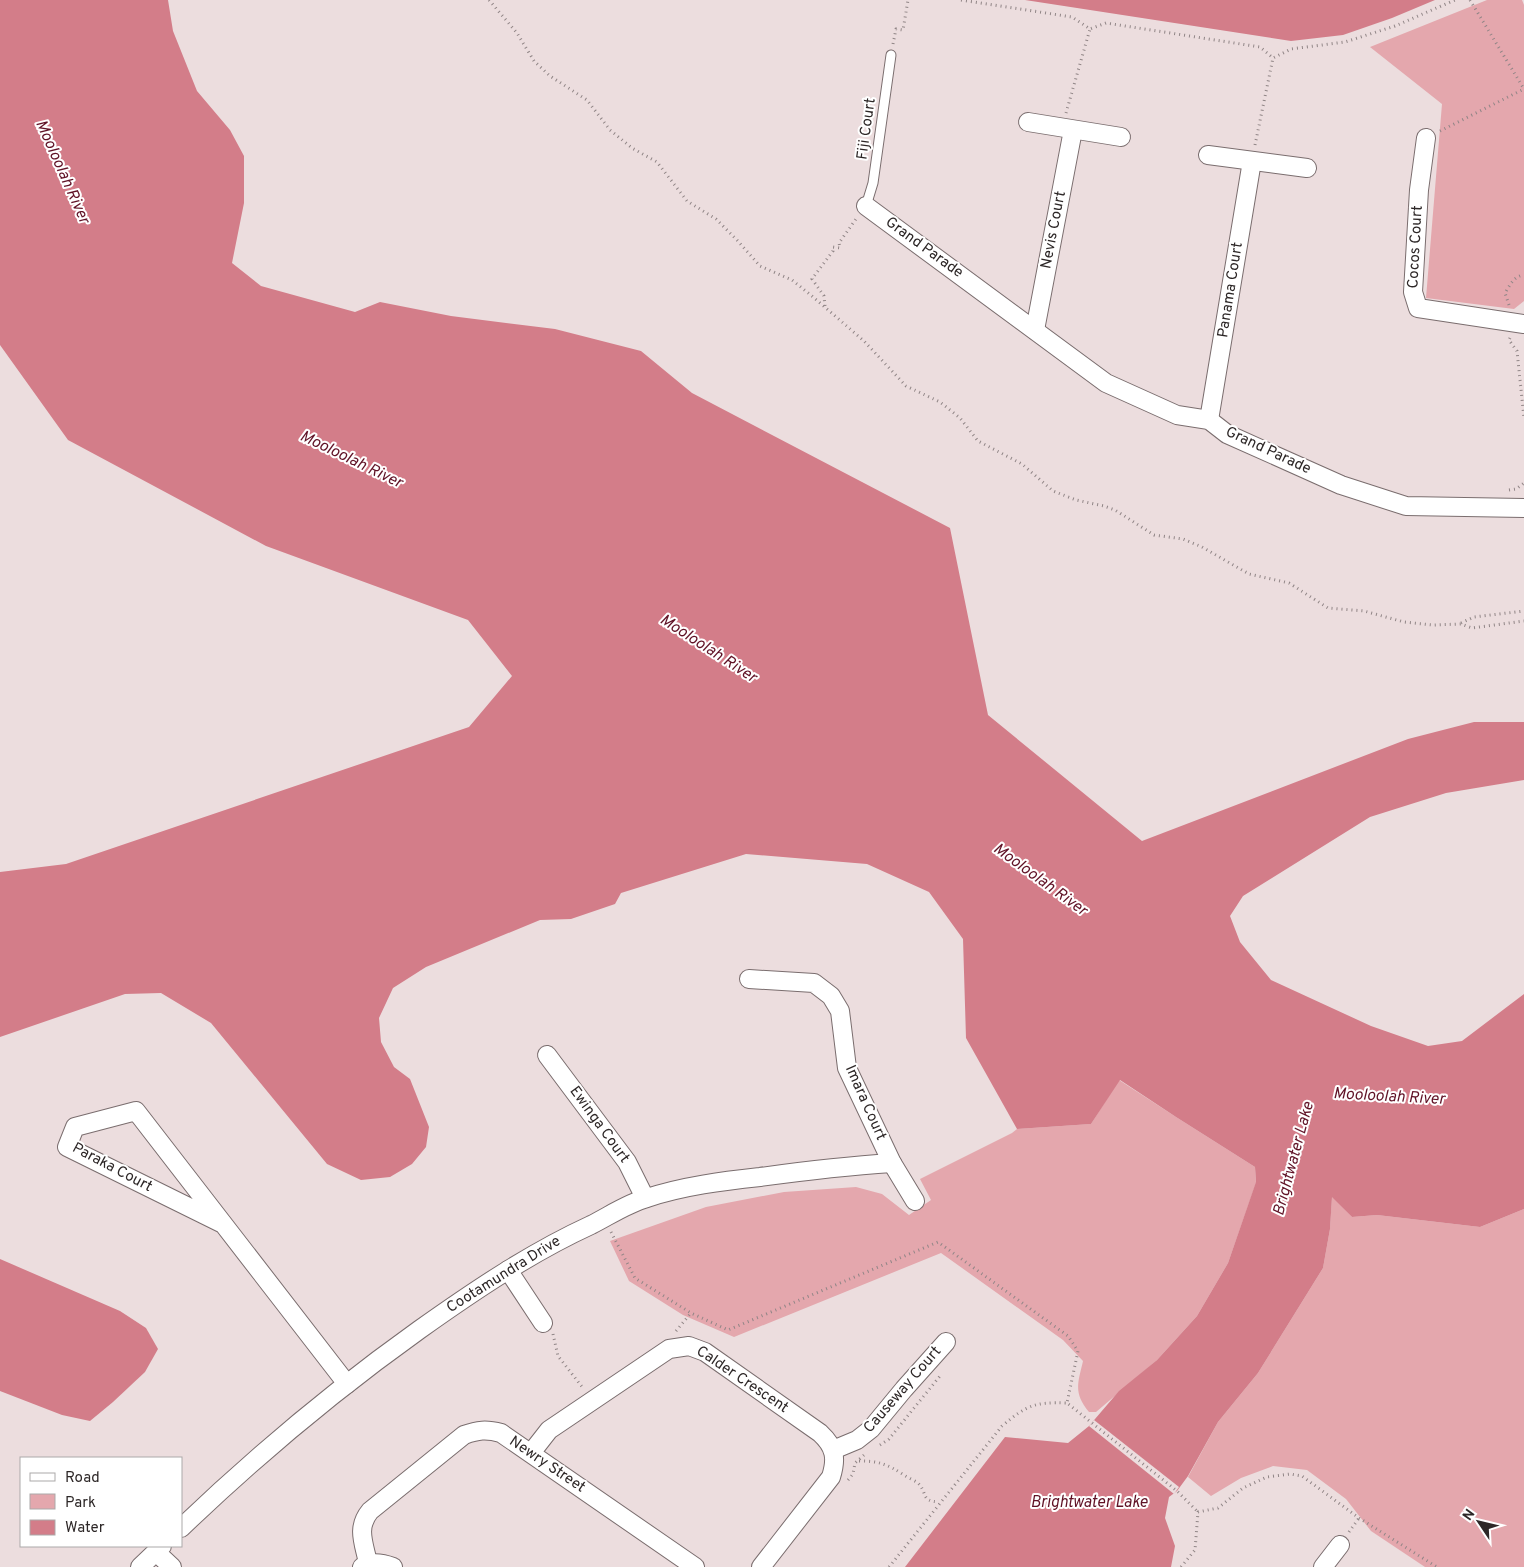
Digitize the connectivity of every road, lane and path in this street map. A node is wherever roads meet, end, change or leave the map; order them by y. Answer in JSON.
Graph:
{"nodes":[{"id":1,"x":489,"y":0,"type":"edge"},
{"id":2,"x":908,"y":0,"type":"edge"},
{"id":3,"x":961,"y":0,"type":"edge"},
{"id":4,"x":1455,"y":0,"type":"edge"},
{"id":5,"x":1470,"y":0,"type":"edge"},
{"id":6,"x":1090,"y":29,"type":"junction"},
{"id":7,"x":891,"y":55,"type":"joint"},
{"id":8,"x":1273,"y":58,"type":"junction"},
{"id":9,"x":1524,"y":89,"type":"edge"},
{"id":10,"x":1028,"y":122,"type":"dead end"},
{"id":11,"x":1068,"y":129,"type":"junction"},
{"id":12,"x":1121,"y":137,"type":"dead end"},
{"id":13,"x":1426,"y":138,"type":"joint"},
{"id":14,"x":1208,"y":155,"type":"dead end"},
{"id":15,"x":1252,"y":161,"type":"junction"},
{"id":16,"x":1307,"y":168,"type":"dead end"},
{"id":17,"x":866,"y":206,"type":"junction"},
{"id":18,"x":1524,"y":275,"type":"edge"},
{"id":19,"x":825,"y":307,"type":"junction"},
{"id":20,"x":1518,"y":323,"type":"edge"},
{"id":21,"x":1036,"y":330,"type":"junction"},
{"id":22,"x":1524,"y":418,"type":"edge"},
{"id":23,"x":1209,"y":420,"type":"junction"},
{"id":24,"x":1524,"y":507,"type":"edge"},
{"id":25,"x":1524,"y":611,"type":"edge"},
{"id":26,"x":1524,"y":621,"type":"edge"},
{"id":27,"x":1461,"y":624,"type":"junction"},
{"id":28,"x":749,"y":979,"type":"dead end"},
{"id":29,"x":547,"y":1055,"type":"dead end"},
{"id":30,"x":892,"y":1164,"type":"junction"},
{"id":31,"x":646,"y":1198,"type":"junction"},
{"id":32,"x":915,"y":1202,"type":"dead end"},
{"id":33,"x":604,"y":1219,"type":"junction"},
{"id":34,"x":223,"y":1224,"type":"junction"},
{"id":35,"x":508,"y":1270,"type":"junction"},
{"id":36,"x":691,"y":1313,"type":"junction"},
{"id":37,"x":543,"y":1323,"type":"joint"},
{"id":38,"x":676,"y":1331,"type":"junction"},
{"id":39,"x":685,"y":1332,"type":"dead end"},
{"id":40,"x":668,"y":1333,"type":"dead end"},
{"id":41,"x":946,"y":1342,"type":"dead end"},
{"id":42,"x":944,"y":1371,"type":"dead end"},
{"id":43,"x":591,"y":1382,"type":"dead end"},
{"id":44,"x":347,"y":1384,"type":"junction"},
{"id":45,"x":583,"y":1388,"type":"junction"},
{"id":46,"x":576,"y":1392,"type":"dead end"},
{"id":47,"x":1067,"y":1403,"type":"junction"},
{"id":48,"x":840,"y":1448,"type":"junction"},
{"id":49,"x":874,"y":1448,"type":"dead end"},
{"id":50,"x":531,"y":1453,"type":"junction"},
{"id":51,"x":866,"y":1453,"type":"dead end"},
{"id":52,"x":857,"y":1462,"type":"junction"},
{"id":53,"x":848,"y":1481,"type":"dead end"},
{"id":54,"x":940,"y":1502,"type":"junction"},
{"id":55,"x":1198,"y":1512,"type":"junction"},
{"id":56,"x":182,"y":1527,"type":"edge"},
{"id":57,"x":1340,"y":1545,"type":"dead end"},
{"id":58,"x":159,"y":1549,"type":"edge"},
{"id":59,"x":365,"y":1565,"type":"edge"},
{"id":60,"x":140,"y":1567,"type":"edge"},
{"id":61,"x":172,"y":1567,"type":"edge"},
{"id":62,"x":393,"y":1567,"type":"edge"},
{"id":63,"x":695,"y":1567,"type":"edge"},
{"id":64,"x":761,"y":1567,"type":"edge"},
{"id":65,"x":889,"y":1567,"type":"edge"},
{"id":66,"x":1182,"y":1567,"type":"edge"},
{"id":67,"x":1322,"y":1567,"type":"edge"},
{"id":68,"x":1437,"y":1567,"type":"edge"}],
"edges":[{"from":1,"to":19,"type":"path"},
{"from":2,"to":7,"type":"path"},
{"from":3,"to":6,"type":"path"},
{"from":4,"to":8,"type":"path"},
{"from":5,"to":9,"type":"path"},
{"from":6,"to":8,"type":"path"},
{"from":6,"to":11,"type":"path"},
{"from":7,"to":17,"type":"lane","name":"Fiji Court"},
{"from":8,"to":15,"type":"path"},
{"from":9,"to":13,"type":"path"},
{"from":10,"to":11,"type":"street"},
{"from":11,"to":12,"type":"street"},
{"from":11,"to":21,"type":"street","name":"Nevis Court"},
{"from":13,"to":20,"type":"street","name":"Cocos Court"},
{"from":14,"to":15,"type":"street"},
{"from":15,"to":16,"type":"street"},
{"from":15,"to":23,"type":"street","name":"Panama Court"},
{"from":17,"to":19,"type":"path"},
{"from":17,"to":21,"type":"street","name":"Grand Parade"},
{"from":18,"to":20,"type":"path"},
{"from":19,"to":27,"type":"path"},
{"from":20,"to":22,"type":"path"},
{"from":21,"to":23,"type":"street","name":"Grand Parade"},
{"from":23,"to":24,"type":"street","name":"Grand Parade"},
{"from":25,"to":27,"type":"path"},
{"from":26,"to":27,"type":"path"},
{"from":28,"to":30,"type":"street","name":"Imara Court"},
{"from":29,"to":31,"type":"street","name":"Ewinga Court"},
{"from":30,"to":31,"type":"street","name":"Cootamundra Drive"},
{"from":30,"to":32,"type":"street","name":"Imara Court"},
{"from":31,"to":33,"type":"street","name":"Cootamundra Drive"},
{"from":33,"to":35,"type":"street","name":"Cootamundra Drive"},
{"from":33,"to":36,"type":"path"},
{"from":34,"to":34,"type":"street","name":"Paraka Court"},
{"from":34,"to":44,"type":"street","name":"Paraka Court"},
{"from":35,"to":37,"type":"street"},
{"from":35,"to":44,"type":"street","name":"Cootamundra Drive"},
{"from":36,"to":38,"type":"path"},
{"from":36,"to":47,"type":"path"},
{"from":37,"to":45,"type":"path"},
{"from":38,"to":39,"type":"path"},
{"from":38,"to":40,"type":"path"},
{"from":41,"to":48,"type":"street","name":"Causeway Court"},
{"from":42,"to":49,"type":"path"},
{"from":43,"to":45,"type":"path"},
{"from":44,"to":56,"type":"street","name":"Cootamundra Drive"},
{"from":45,"to":46,"type":"path"},
{"from":47,"to":54,"type":"path"},
{"from":47,"to":55,"type":"path"},
{"from":48,"to":50,"type":"street","name":"Calder Crescent"},
{"from":48,"to":52,"type":"path"},
{"from":48,"to":64,"type":"street"},
{"from":50,"to":59,"type":"street","name":"Newry Street"},
{"from":50,"to":63,"type":"street","name":"Newry Street"},
{"from":51,"to":52,"type":"path"},
{"from":52,"to":53,"type":"path"},
{"from":52,"to":54,"type":"path"},
{"from":54,"to":65,"type":"path"},
{"from":55,"to":66,"type":"path"},
{"from":55,"to":68,"type":"path"},
{"from":57,"to":67,"type":"street"},
{"from":58,"to":60,"type":"street"},
{"from":58,"to":61,"type":"street"},
{"from":59,"to":62,"type":"street"}]}
